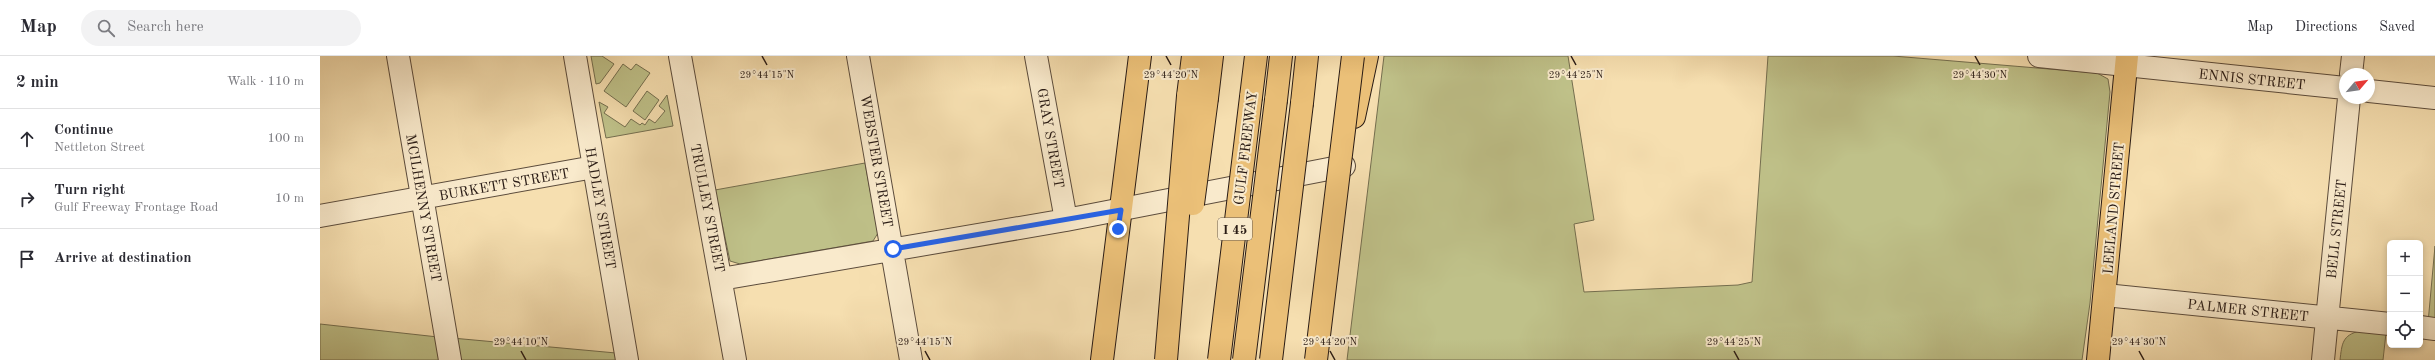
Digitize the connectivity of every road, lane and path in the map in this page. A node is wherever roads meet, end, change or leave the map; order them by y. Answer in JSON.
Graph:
{"nodes":[{"id":1,"x":398,"y":56,"type":"edge"},
{"id":2,"x":575,"y":56,"type":"edge"},
{"id":3,"x":680,"y":56,"type":"edge"},
{"id":4,"x":858,"y":56,"type":"edge"},
{"id":5,"x":1036,"y":56,"type":"edge"},
{"id":6,"x":1140,"y":56,"type":"edge"},
{"id":7,"x":1193,"y":56,"type":"edge"},
{"id":8,"x":1212,"y":56,"type":"edge"},
{"id":9,"x":1256,"y":56,"type":"edge"},
{"id":10,"x":1281,"y":56,"type":"edge"},
{"id":11,"x":1307,"y":56,"type":"edge"},
{"id":12,"x":1353,"y":56,"type":"edge"},
{"id":13,"x":1367,"y":56,"type":"edge"},
{"id":14,"x":2039,"y":56,"type":"edge"},
{"id":15,"x":2353,"y":56,"type":"edge"},
{"id":16,"x":2126,"y":61,"type":"edge"},
{"id":17,"x":2352,"y":68,"type":"edge"},
{"id":18,"x":2339,"y":87,"type":"edge"},
{"id":19,"x":2375,"y":92,"type":"edge"},
{"id":20,"x":1198,"y":97,"type":"junction"},
{"id":21,"x":2435,"y":98,"type":"edge"},
{"id":22,"x":2348,"y":104,"type":"edge"},
{"id":23,"x":1344,"y":166,"type":"junction"},
{"id":24,"x":594,"y":168,"type":"junction"},
{"id":25,"x":422,"y":199,"type":"junction"},
{"id":26,"x":1121,"y":210,"type":"junction"},
{"id":27,"x":320,"y":216,"type":"edge"},
{"id":28,"x":1066,"y":220,"type":"junction"},
{"id":29,"x":893,"y":249,"type":"junction"},
{"id":30,"x":722,"y":279,"type":"junction"},
{"id":31,"x":2105,"y":295,"type":"junction"},
{"id":32,"x":2327,"y":318,"type":"junction"},
{"id":33,"x":2387,"y":324,"type":"edge"},
{"id":34,"x":2423,"y":327,"type":"edge"},
{"id":35,"x":2435,"y":329,"type":"edge"},
{"id":36,"x":450,"y":360,"type":"edge"},
{"id":37,"x":626,"y":360,"type":"edge"},
{"id":38,"x":735,"y":360,"type":"edge"},
{"id":39,"x":912,"y":360,"type":"edge"},
{"id":40,"x":1102,"y":360,"type":"edge"},
{"id":41,"x":1166,"y":360,"type":"edge"},
{"id":42,"x":1174,"y":360,"type":"edge"},
{"id":43,"x":1219,"y":360,"type":"edge"},
{"id":44,"x":1244,"y":360,"type":"edge"},
{"id":45,"x":1270,"y":360,"type":"edge"},
{"id":46,"x":1316,"y":360,"type":"edge"},
{"id":47,"x":1321,"y":360,"type":"edge"},
{"id":48,"x":2098,"y":360,"type":"edge"},
{"id":49,"x":2323,"y":360,"type":"edge"}],
"edges":[{"from":1,"to":25,"type":"street","name":"MCILHENNY STREET"},
{"from":2,"to":24,"type":"street","name":"HADLEY STREET"},
{"from":3,"to":30,"type":"street","name":"TRULLEY STREET"},
{"from":4,"to":29,"type":"street","name":"WEBSTER STREET"},
{"from":5,"to":28,"type":"street","name":"GRAY STREET"},
{"from":6,"to":26,"type":"main road"},
{"from":7,"to":20,"type":"main road"},
{"from":8,"to":20,"type":"main road"},
{"from":9,"to":43,"type":"main road","name":"GULF FREEWAY","number":"I 45","bridge":true},
{"from":10,"to":44,"type":"main road","name":"GULF FREEWAY","number":"I 45","bridge":true},
{"from":11,"to":45,"type":"main road","bridge":true},
{"from":12,"to":46,"type":"main road","bridge":true},
{"from":13,"to":23,"type":"main road"},
{"from":14,"to":16,"type":"street","name":"ENNIS STREET"},
{"from":15,"to":17,"type":"street"},
{"from":16,"to":18,"type":"street","name":"ENNIS STREET"},
{"from":16,"to":31,"type":"main road","name":"LEELAND STREET"},
{"from":19,"to":21,"type":"street"},
{"from":20,"to":41,"type":"main road","bridge":true},
{"from":20,"to":42,"type":"main road","bridge":true},
{"from":22,"to":32,"type":"street","name":"BELL STREET"},
{"from":23,"to":26,"type":"street"},
{"from":23,"to":47,"type":"main road"},
{"from":24,"to":25,"type":"street","name":"BURKETT STREET"},
{"from":24,"to":37,"type":"street","name":"HADLEY STREET"},
{"from":25,"to":27,"type":"street","name":"BURKETT STREET"},
{"from":25,"to":36,"type":"street","name":"MCILHENNY STREET"},
{"from":26,"to":28,"type":"street"},
{"from":26,"to":40,"type":"main road"},
{"from":28,"to":29,"type":"street"},
{"from":29,"to":30,"type":"street"},
{"from":29,"to":39,"type":"street","name":"WEBSTER STREET"},
{"from":30,"to":38,"type":"street","name":"TRULLEY STREET"},
{"from":31,"to":32,"type":"street","name":"PALMER STREET"},
{"from":31,"to":48,"type":"main road","name":"LEELAND STREET"},
{"from":32,"to":33,"type":"street","name":"PALMER STREET"},
{"from":32,"to":49,"type":"street","name":"BELL STREET"},
{"from":34,"to":35,"type":"street"}]}
